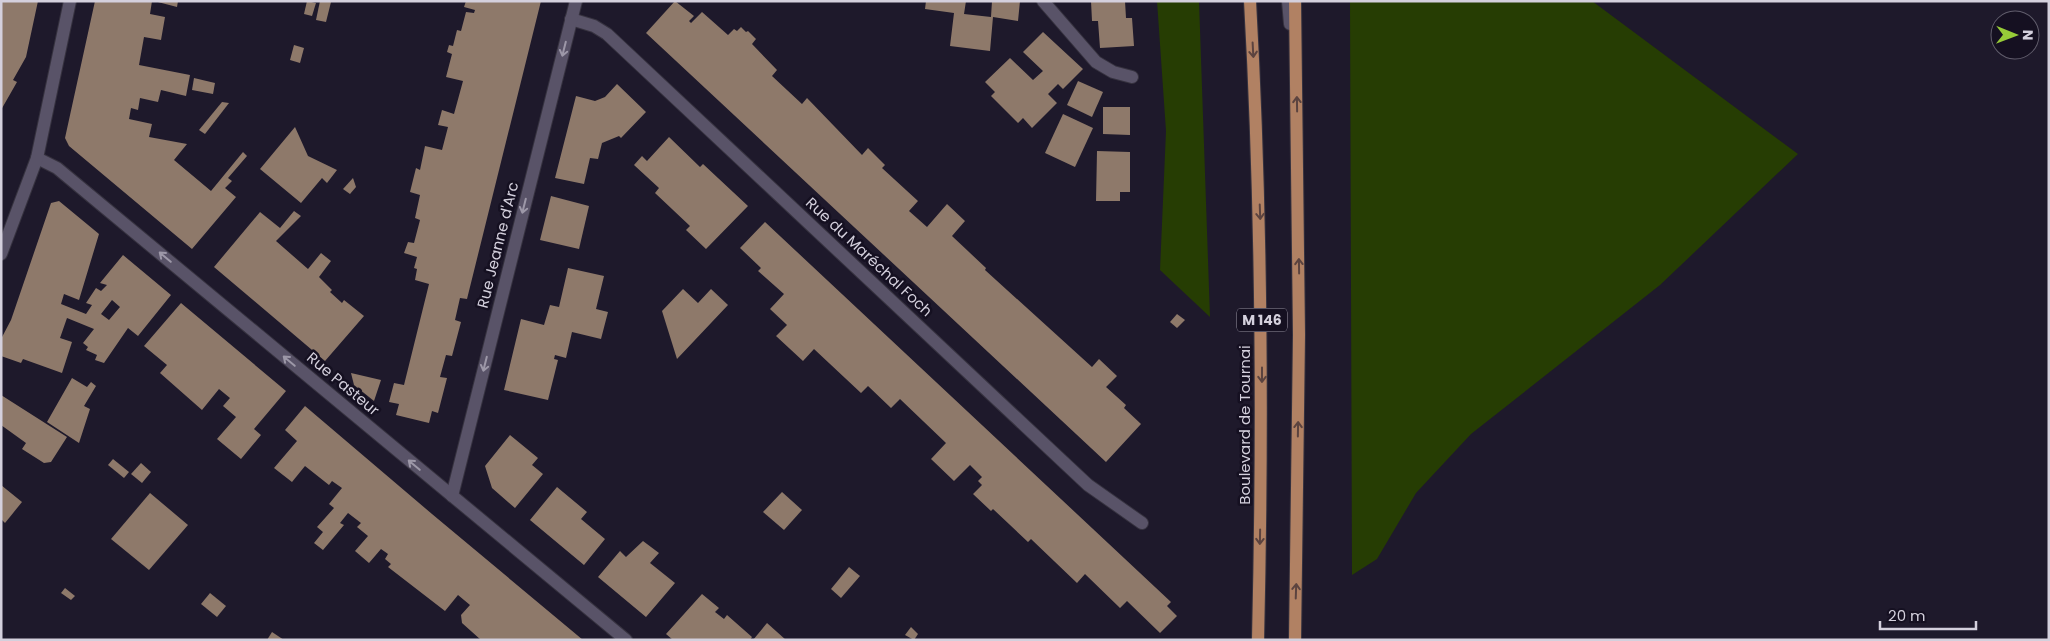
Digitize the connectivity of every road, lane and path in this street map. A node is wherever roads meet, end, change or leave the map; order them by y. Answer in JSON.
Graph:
{"nodes":[{"id":1,"x":70,"y":1,"type":"edge"},
{"id":2,"x":576,"y":1,"type":"edge"},
{"id":3,"x":1042,"y":1,"type":"edge"},
{"id":4,"x":1250,"y":1,"type":"edge"},
{"id":5,"x":1288,"y":1,"type":"edge"},
{"id":6,"x":1295,"y":1,"type":"edge"},
{"id":7,"x":571,"y":19,"type":"junction"},
{"id":8,"x":1132,"y":77,"type":"dead end"},
{"id":9,"x":1296,"y":84,"type":"junction"},
{"id":10,"x":37,"y":158,"type":"junction"},
{"id":11,"x":1,"y":254,"type":"edge"},
{"id":12,"x":452,"y":496,"type":"junction"},
{"id":13,"x":1142,"y":523,"type":"dead end"},
{"id":14,"x":626,"y":640,"type":"edge"},
{"id":15,"x":1258,"y":640,"type":"edge"},
{"id":16,"x":1295,"y":640,"type":"edge"}],
"edges":[{"from":1,"to":10,"type":"street"},
{"from":2,"to":7,"type":"street","name":"Rue Jeanne d'Arc"},
{"from":3,"to":8,"type":"street"},
{"from":4,"to":15,"type":"main road","name":"Boulevard de Tournai","number":"M 146","one_way":true},
{"from":5,"to":9,"type":"street"},
{"from":6,"to":9,"type":"main road","number":"M 146"},
{"from":7,"to":12,"type":"street","name":"Rue Jeanne d'Arc","one_way":true},
{"from":7,"to":13,"type":"street","name":"Rue du Maréchal Foch"},
{"from":16,"to":9,"type":"main road","number":"M 146","one_way":true},
{"from":10,"to":11,"type":"street"},
{"from":12,"to":10,"type":"street","name":"Rue Pasteur","one_way":true},
{"from":12,"to":14,"type":"street","name":"Rue Pasteur"}]}
